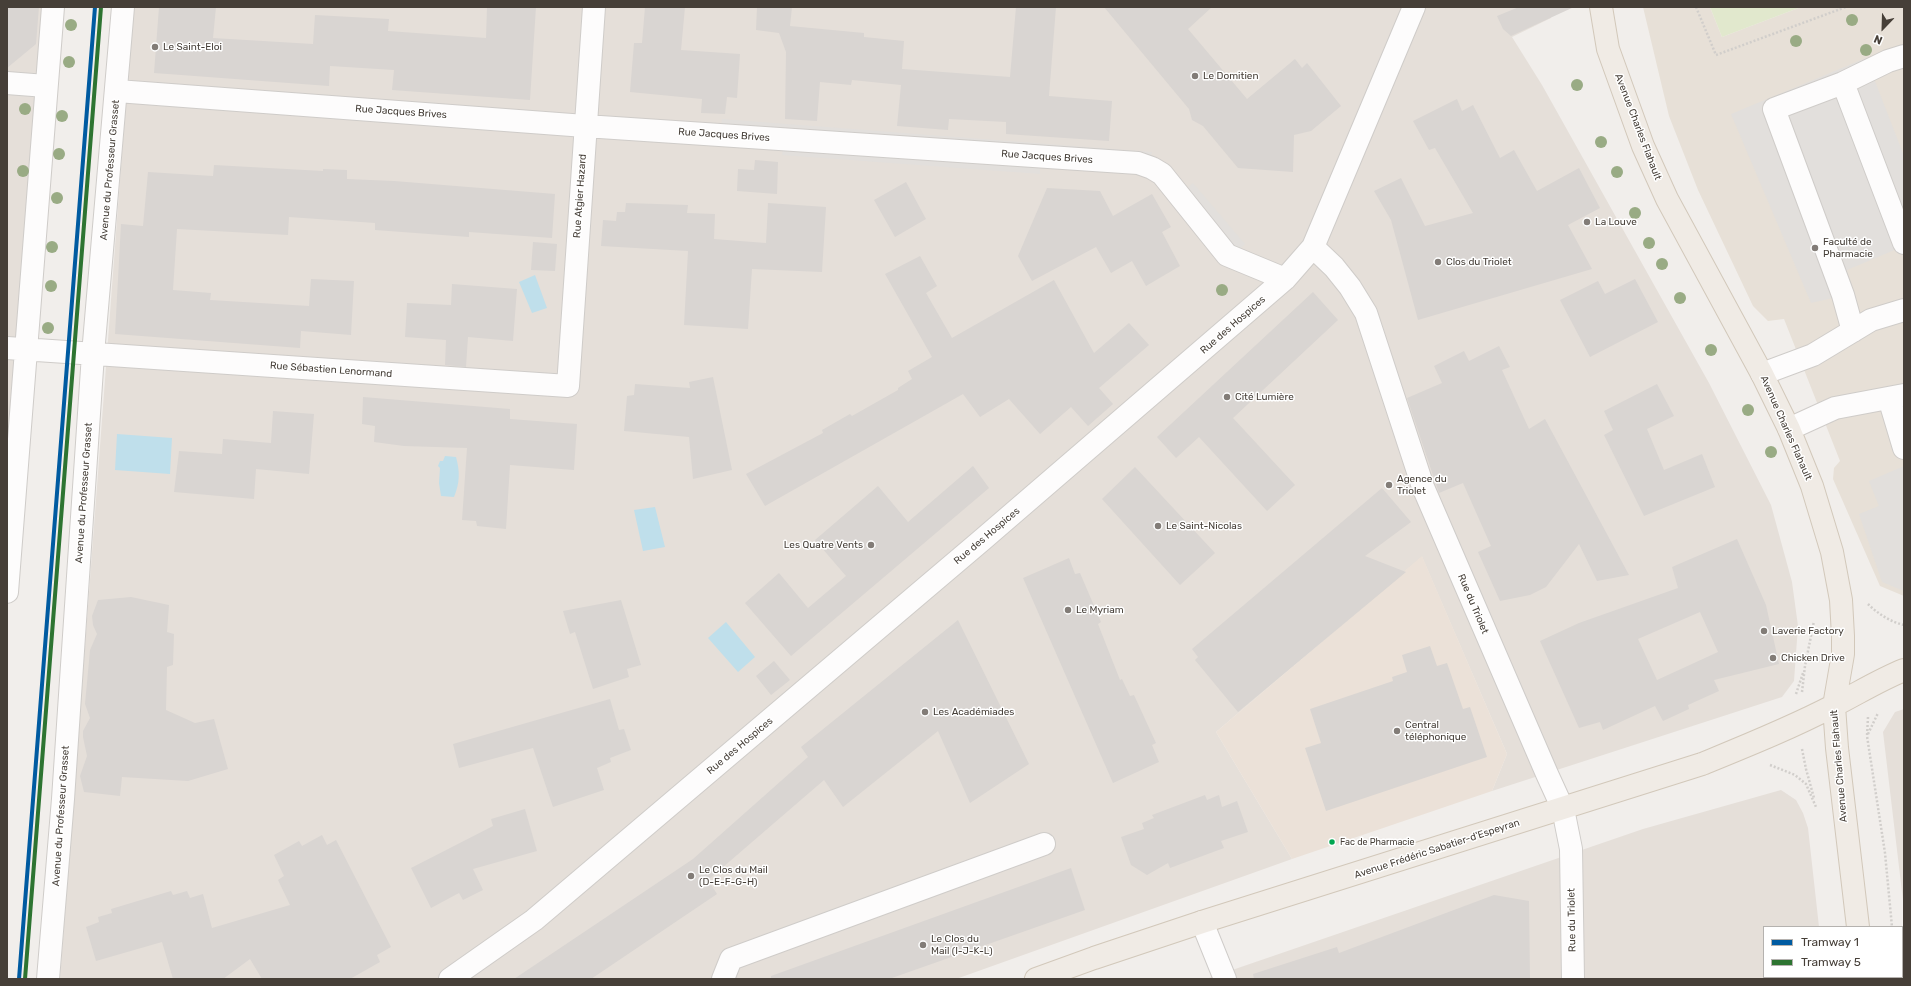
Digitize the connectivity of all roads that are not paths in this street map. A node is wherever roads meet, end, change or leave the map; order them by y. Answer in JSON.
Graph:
{"nodes":[{"id":1,"x":53,"y":7,"type":"edge"},
{"id":2,"x":123,"y":7,"type":"edge"},
{"id":3,"x":594,"y":7,"type":"edge"},
{"id":4,"x":1414,"y":7,"type":"edge"},
{"id":5,"x":1601,"y":7,"type":"edge"},
{"id":6,"x":1904,"y":56,"type":"edge"},
{"id":7,"x":7,"y":83,"type":"edge"},
{"id":8,"x":1843,"y":83,"type":"junction"},
{"id":9,"x":46,"y":86,"type":"junction"},
{"id":10,"x":117,"y":91,"type":"junction"},
{"id":11,"x":585,"y":126,"type":"junction"},
{"id":12,"x":1904,"y":243,"type":"edge"},
{"id":13,"x":1313,"y":247,"type":"junction"},
{"id":14,"x":1285,"y":279,"type":"junction"},
{"id":15,"x":1904,"y":310,"type":"edge"},
{"id":16,"x":1853,"y":331,"type":"junction"},
{"id":17,"x":16,"y":349,"type":"edge"},
{"id":18,"x":93,"y":354,"type":"junction"},
{"id":19,"x":1762,"y":374,"type":"junction"},
{"id":20,"x":568,"y":386,"type":"joint"},
{"id":21,"x":1896,"y":397,"type":"edge"},
{"id":22,"x":1789,"y":429,"type":"junction"},
{"id":23,"x":1904,"y":448,"type":"edge"},
{"id":24,"x":7,"y":592,"type":"edge"},
{"id":25,"x":1904,"y":670,"type":"edge"},
{"id":26,"x":1834,"y":706,"type":"junction"},
{"id":27,"x":1563,"y":809,"type":"junction"},
{"id":28,"x":1044,"y":844,"type":"dead end"},
{"id":29,"x":1202,"y":922,"type":"junction"},
{"id":30,"x":1858,"y":926,"type":"edge"},
{"id":31,"x":48,"y":979,"type":"edge"},
{"id":32,"x":450,"y":979,"type":"edge"},
{"id":33,"x":723,"y":979,"type":"edge"},
{"id":34,"x":1036,"y":979,"type":"edge"},
{"id":35,"x":1225,"y":979,"type":"edge"},
{"id":36,"x":1573,"y":979,"type":"edge"}],
"edges":[{"from":1,"to":9,"type":"street"},
{"from":2,"to":10,"type":"street","name":"Avenue du Professeur Grasset"},
{"from":3,"to":11,"type":"street","name":"Rue Atgier Hazard"},
{"from":4,"to":13,"type":"street","name":"Rue des Hospices"},
{"from":5,"to":19,"type":"main road","name":"Avenue Charles Flahault"},
{"from":6,"to":8,"type":"street"},
{"from":7,"to":9,"type":"street"},
{"from":8,"to":12,"type":"street"},
{"from":8,"to":16,"type":"street"},
{"from":9,"to":17,"type":"street"},
{"from":10,"to":11,"type":"street","name":"Rue Jacques Brives"},
{"from":10,"to":18,"type":"street","name":"Avenue du Professeur Grasset"},
{"from":11,"to":14,"type":"street","name":"Rue Jacques Brives"},
{"from":11,"to":20,"type":"street","name":"Rue Atgier Hazard"},
{"from":13,"to":14,"type":"street","name":"Rue des Hospices"},
{"from":13,"to":27,"type":"street","name":"Rue du Triolet"},
{"from":14,"to":32,"type":"street","name":"Rue des Hospices"},
{"from":15,"to":16,"type":"street"},
{"from":16,"to":19,"type":"street"},
{"from":17,"to":18,"type":"street","name":"Rue Sébastien Lenormand"},
{"from":17,"to":24,"type":"street"},
{"from":18,"to":20,"type":"street","name":"Rue Sébastien Lenormand"},
{"from":18,"to":31,"type":"street","name":"Avenue du Professeur Grasset"},
{"from":19,"to":22,"type":"main road","name":"Avenue Charles Flahault"},
{"from":21,"to":22,"type":"street"},
{"from":21,"to":23,"type":"street"},
{"from":22,"to":26,"type":"main road","name":"Avenue Charles Flahault"},
{"from":25,"to":26,"type":"main road","name":"Avenue Frédéric Sabatier-d'Espeyran"},
{"from":26,"to":27,"type":"main road","name":"Avenue Frédéric Sabatier-d'Espeyran"},
{"from":26,"to":30,"type":"main road","name":"Avenue Charles Flahault"},
{"from":27,"to":29,"type":"main road","name":"Avenue Frédéric Sabatier-d'Espeyran"},
{"from":27,"to":36,"type":"street","name":"Rue du Triolet"},
{"from":28,"to":33,"type":"street"},
{"from":29,"to":34,"type":"main road","name":"Avenue Frédéric Sabatier-d'Espeyran"},
{"from":29,"to":35,"type":"street"}]}
